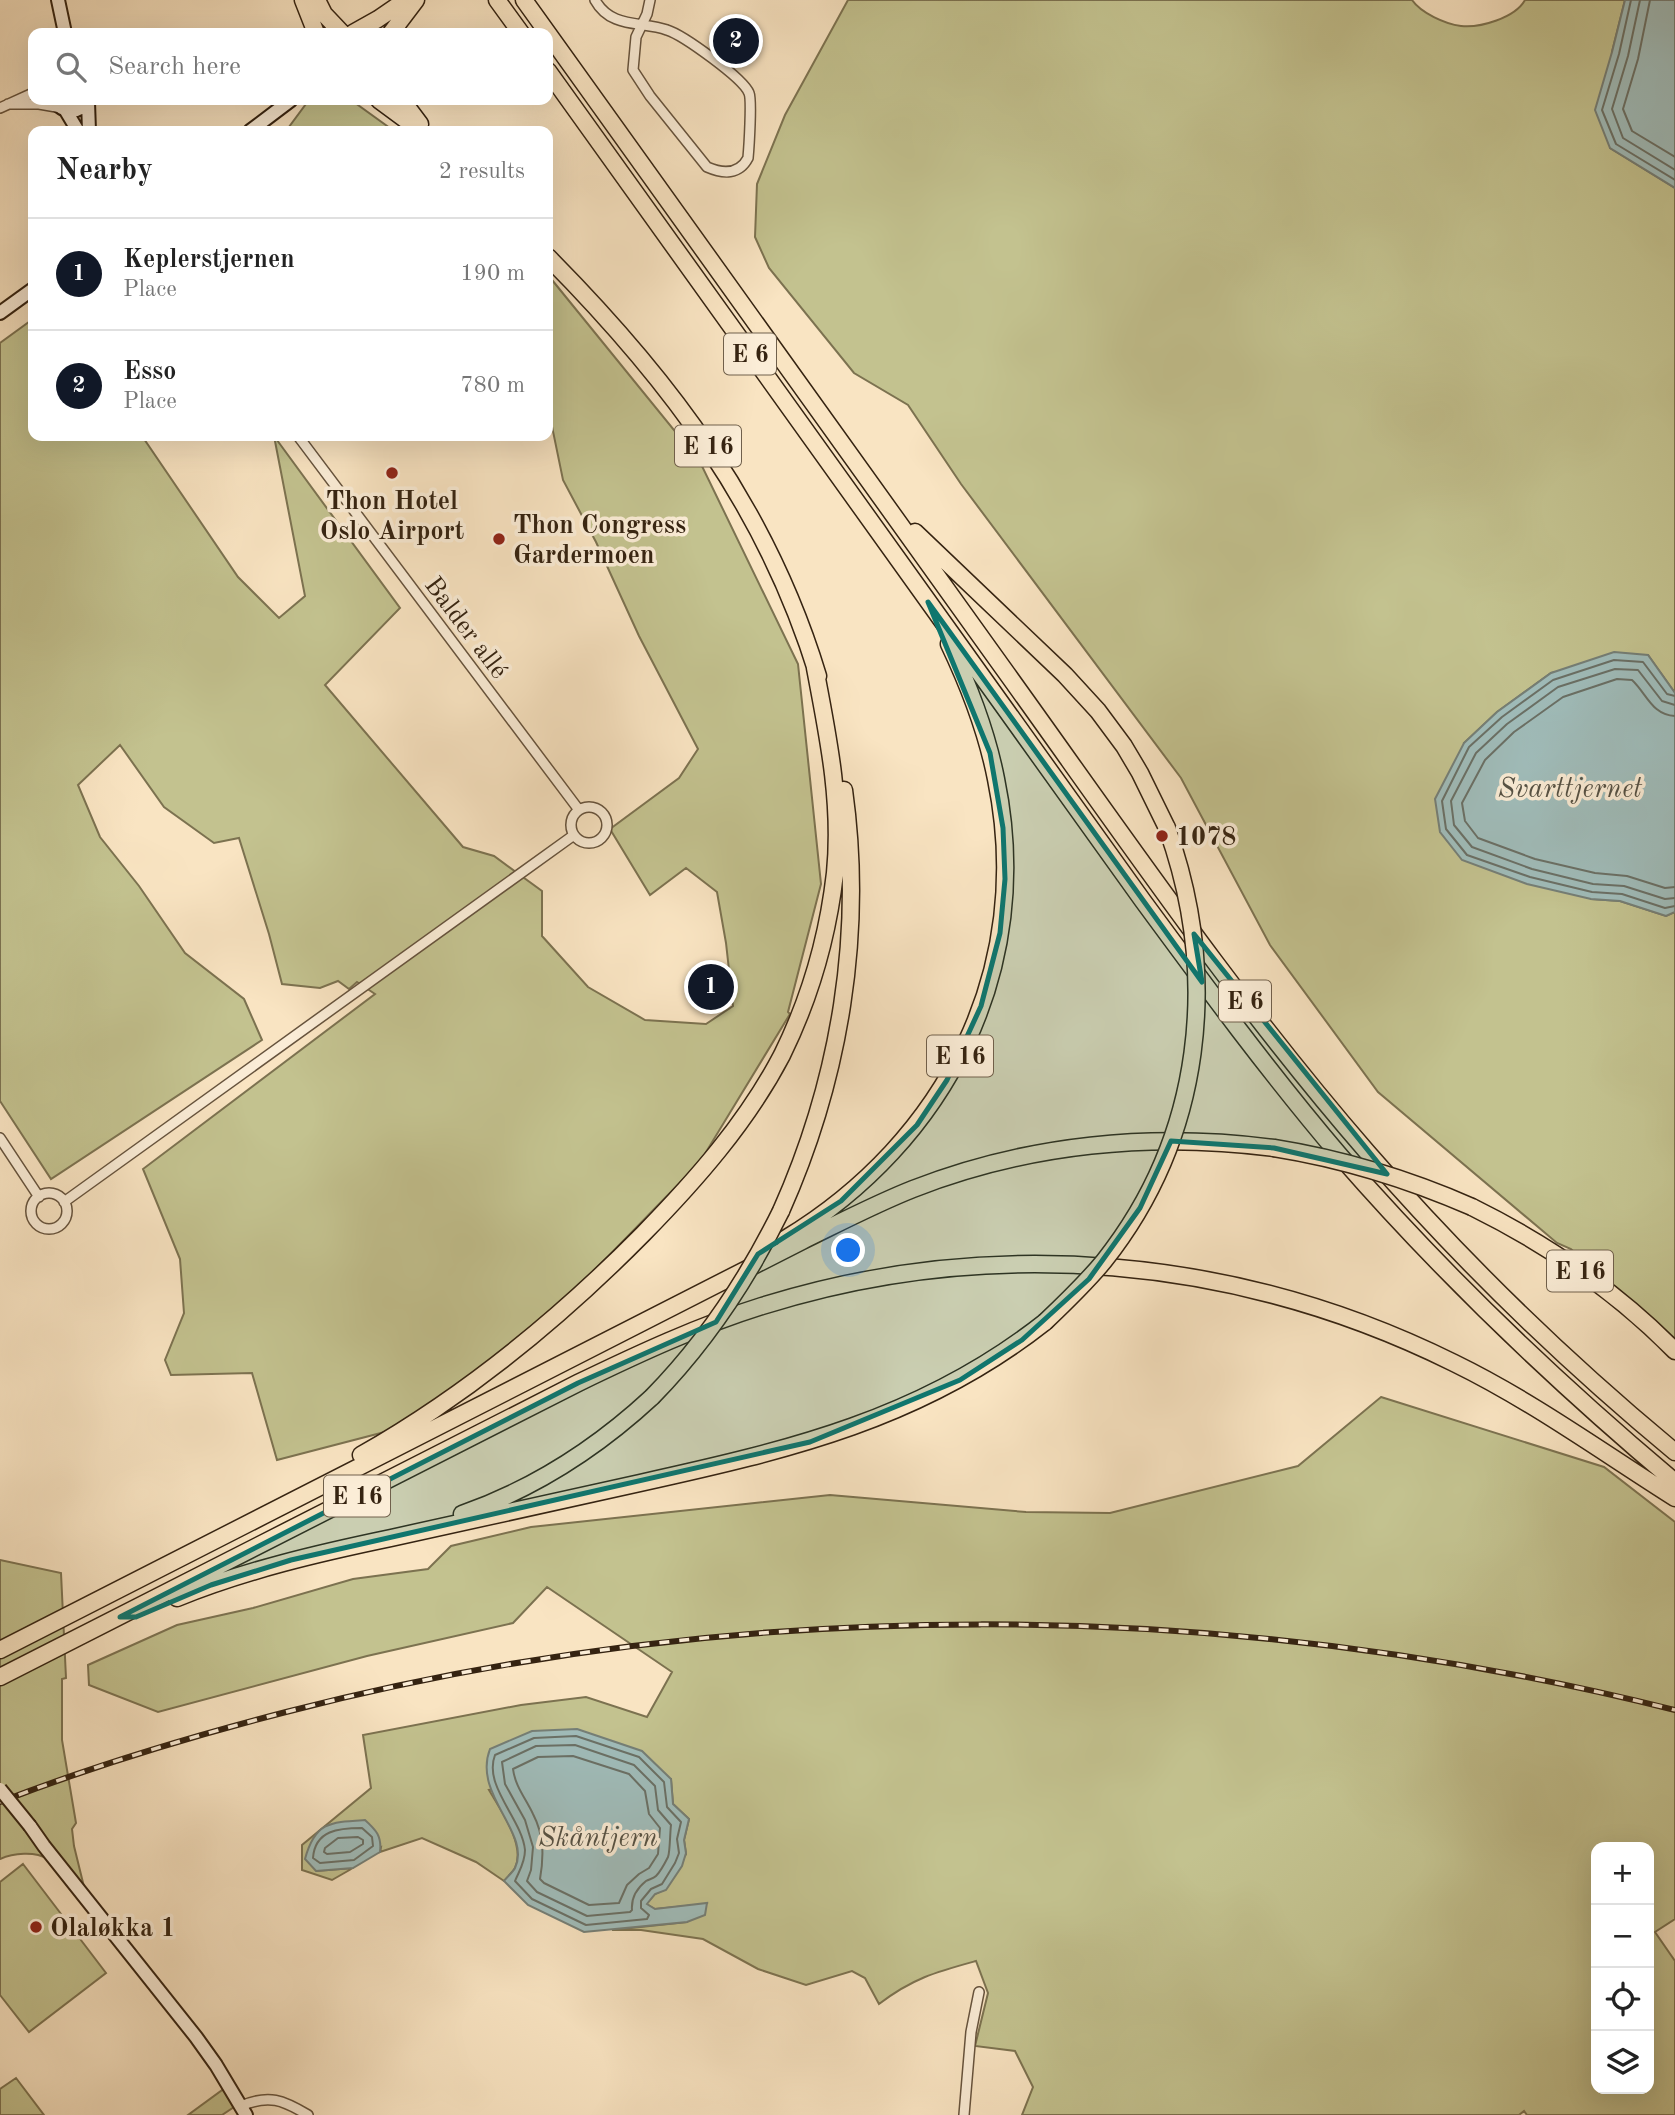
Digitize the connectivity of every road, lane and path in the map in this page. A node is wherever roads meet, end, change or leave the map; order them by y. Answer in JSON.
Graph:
{"nodes":[{"id":1,"x":58,"y":0,"type":"edge"},
{"id":2,"x":303,"y":0,"type":"edge"},
{"id":3,"x":317,"y":0,"type":"edge"},
{"id":4,"x":406,"y":0,"type":"edge"},
{"id":5,"x":416,"y":0,"type":"edge"},
{"id":6,"x":497,"y":0,"type":"edge"},
{"id":7,"x":524,"y":0,"type":"edge"},
{"id":8,"x":594,"y":0,"type":"edge"},
{"id":9,"x":650,"y":0,"type":"edge"},
{"id":10,"x":641,"y":26,"type":"junction"},
{"id":11,"x":63,"y":28,"type":"edge"},
{"id":12,"x":314,"y":28,"type":"edge"},
{"id":13,"x":337,"y":28,"type":"edge"},
{"id":14,"x":362,"y":28,"type":"edge"},
{"id":15,"x":395,"y":28,"type":"edge"},
{"id":16,"x":517,"y":28,"type":"edge"},
{"id":17,"x":544,"y":28,"type":"edge"},
{"id":18,"x":553,"y":40,"type":"edge"},
{"id":19,"x":553,"y":78,"type":"edge"},
{"id":20,"x":28,"y":95,"type":"edge"},
{"id":21,"x":28,"y":105,"type":"edge"},
{"id":22,"x":84,"y":105,"type":"edge"},
{"id":23,"x":88,"y":105,"type":"edge"},
{"id":24,"x":285,"y":105,"type":"edge"},
{"id":25,"x":386,"y":105,"type":"edge"},
{"id":26,"x":405,"y":105,"type":"edge"},
{"id":27,"x":4,"y":106,"type":"edge"},
{"id":28,"x":61,"y":106,"type":"edge"},
{"id":29,"x":75,"y":126,"type":"edge"},
{"id":30,"x":89,"y":126,"type":"edge"},
{"id":31,"x":257,"y":126,"type":"edge"},
{"id":32,"x":416,"y":126,"type":"edge"},
{"id":33,"x":420,"y":126,"type":"edge"},
{"id":34,"x":553,"y":262,"type":"edge"},
{"id":35,"x":28,"y":293,"type":"edge"},
{"id":36,"x":0,"y":313,"type":"edge"},
{"id":37,"x":302,"y":441,"type":"edge"},
{"id":38,"x":879,"y":495,"type":"junction"},
{"id":39,"x":928,"y":603,"type":"junction"},
{"id":40,"x":815,"y":668,"type":"junction"},
{"id":41,"x":579,"y":810,"type":"junction"},
{"id":42,"x":574,"y":835,"type":"junction"},
{"id":43,"x":0,"y":1138,"type":"edge"},
{"id":44,"x":39,"y":1196,"type":"junction"},
{"id":45,"x":64,"y":1202,"type":"junction"},
{"id":46,"x":720,"y":1283,"type":"junction"},
{"id":47,"x":1675,"y":1352,"type":"edge"},
{"id":48,"x":1675,"y":1452,"type":"edge"},
{"id":49,"x":1675,"y":1482,"type":"edge"},
{"id":50,"x":1675,"y":1497,"type":"edge"},
{"id":51,"x":247,"y":1524,"type":"junction"},
{"id":52,"x":431,"y":1529,"type":"junction"},
{"id":53,"x":120,"y":1617,"type":"junction"},
{"id":54,"x":0,"y":1650,"type":"edge"},
{"id":55,"x":0,"y":1678,"type":"edge"},
{"id":56,"x":0,"y":1789,"type":"edge"},
{"id":57,"x":979,"y":1992,"type":"dead end"},
{"id":58,"x":243,"y":2111,"type":"edge"},
{"id":59,"x":308,"y":2115,"type":"edge"},
{"id":60,"x":964,"y":2115,"type":"edge"}],
"edges":[{"from":1,"to":11,"type":"main road"},
{"from":2,"to":12,"type":"highway"},
{"from":3,"to":13,"type":"highway"},
{"from":4,"to":14,"type":"highway"},
{"from":5,"to":15,"type":"highway"},
{"from":6,"to":16,"type":"highway"},
{"from":7,"to":17,"type":"highway","number":"E 6"},
{"from":8,"to":10,"type":"street"},
{"from":9,"to":10,"type":"street"},
{"from":10,"to":10,"type":"street"},
{"from":18,"to":38,"type":"highway","number":"E 6"},
{"from":19,"to":39,"type":"highway","number":"E 6"},
{"from":20,"to":27,"type":"street"},
{"from":21,"to":27,"type":"street"},
{"from":22,"to":28,"type":"main road"},
{"from":23,"to":30,"type":"main road"},
{"from":24,"to":31,"type":"main road"},
{"from":25,"to":32,"type":"highway"},
{"from":26,"to":33,"type":"highway"},
{"from":28,"to":29,"type":"main road"},
{"from":34,"to":40,"type":"highway","number":"E 16"},
{"from":35,"to":36,"type":"main road"},
{"from":37,"to":41,"type":"street","name":"Balder allé"},
{"from":38,"to":48,"type":"highway","number":"E 6"},
{"from":38,"to":52,"type":"highway","number":"E 16","bridge":true},
{"from":39,"to":46,"type":"highway","number":"E 16"},
{"from":39,"to":49,"type":"highway","number":"E 6"},
{"from":40,"to":51,"type":"highway","number":"E 16"},
{"from":40,"to":52,"type":"highway","number":"E 16","bridge":true},
{"from":41,"to":42,"type":"street"},
{"from":41,"to":42,"type":"street"},
{"from":42,"to":45,"type":"street"},
{"from":43,"to":44,"type":"street"},
{"from":44,"to":45,"type":"street"},
{"from":44,"to":45,"type":"street"},
{"from":46,"to":47,"type":"highway","number":"E 16","bridge":true},
{"from":46,"to":51,"type":"highway","number":"E 16"},
{"from":50,"to":53,"type":"highway","number":"E 16"},
{"from":51,"to":54,"type":"highway","number":"E 16"},
{"from":52,"to":53,"type":"highway","number":"E 16"},
{"from":53,"to":55,"type":"highway","number":"E 16"},
{"from":56,"to":58,"type":"main road","bridge":true},
{"from":57,"to":60,"type":"street"},
{"from":58,"to":59,"type":"street"}]}
